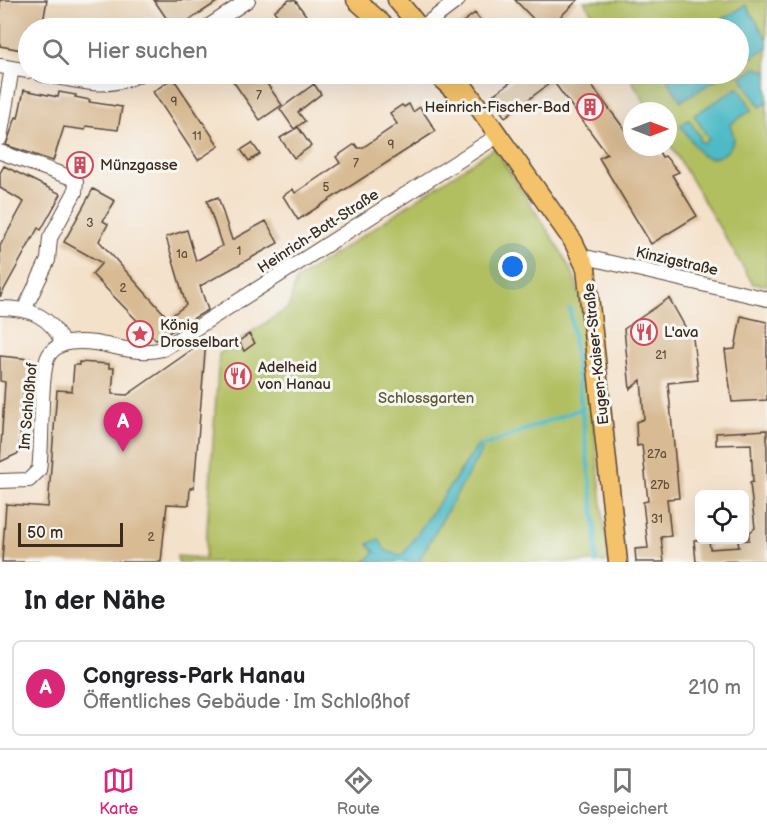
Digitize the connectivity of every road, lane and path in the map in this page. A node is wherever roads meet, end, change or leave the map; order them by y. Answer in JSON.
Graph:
{"nodes":[{"id":1,"x":248,"y":0,"type":"edge"},
{"id":2,"x":356,"y":0,"type":"edge"},
{"id":3,"x":397,"y":0,"type":"edge"},
{"id":4,"x":458,"y":0,"type":"edge"},
{"id":5,"x":221,"y":18,"type":"edge"},
{"id":6,"x":376,"y":18,"type":"edge"},
{"id":7,"x":412,"y":18,"type":"edge"},
{"id":8,"x":434,"y":18,"type":"edge"},
{"id":9,"x":6,"y":67,"type":"edge"},
{"id":10,"x":101,"y":84,"type":"edge"},
{"id":11,"x":117,"y":84,"type":"edge"},
{"id":12,"x":446,"y":84,"type":"edge"},
{"id":13,"x":462,"y":84,"type":"edge"},
{"id":14,"x":499,"y":135,"type":"junction"},
{"id":15,"x":0,"y":138,"type":"edge"},
{"id":16,"x":0,"y":152,"type":"edge"},
{"id":17,"x":581,"y":256,"type":"junction"},
{"id":18,"x":767,"y":299,"type":"edge"},
{"id":19,"x":0,"y":308,"type":"edge"},
{"id":20,"x":24,"y":310,"type":"junction"},
{"id":21,"x":63,"y":344,"type":"junction"},
{"id":22,"x":0,"y":481,"type":"edge"},
{"id":23,"x":618,"y":562,"type":"edge"}],
"edges":[{"from":1,"to":5,"type":"street"},
{"from":2,"to":6,"type":"main road"},
{"from":3,"to":7,"type":"main road"},
{"from":4,"to":8,"type":"street"},
{"from":9,"to":15,"type":"street"},
{"from":10,"to":11,"type":"street"},
{"from":12,"to":14,"type":"main road","name":"Eugen-Kaiser-Straße"},
{"from":13,"to":14,"type":"main road","name":"Eugen-Kaiser-Straße"},
{"from":14,"to":17,"type":"main road","name":"Eugen-Kaiser-Straße"},
{"from":14,"to":21,"type":"street","name":"Heinrich-Bott-Straße"},
{"from":16,"to":20,"type":"street"},
{"from":17,"to":18,"type":"street","name":"Kinzigstraße"},
{"from":17,"to":23,"type":"main road","name":"Eugen-Kaiser-Straße"},
{"from":19,"to":20,"type":"street"},
{"from":20,"to":21,"type":"street"},
{"from":21,"to":22,"type":"street","name":"Im Schloßhof"}]}
